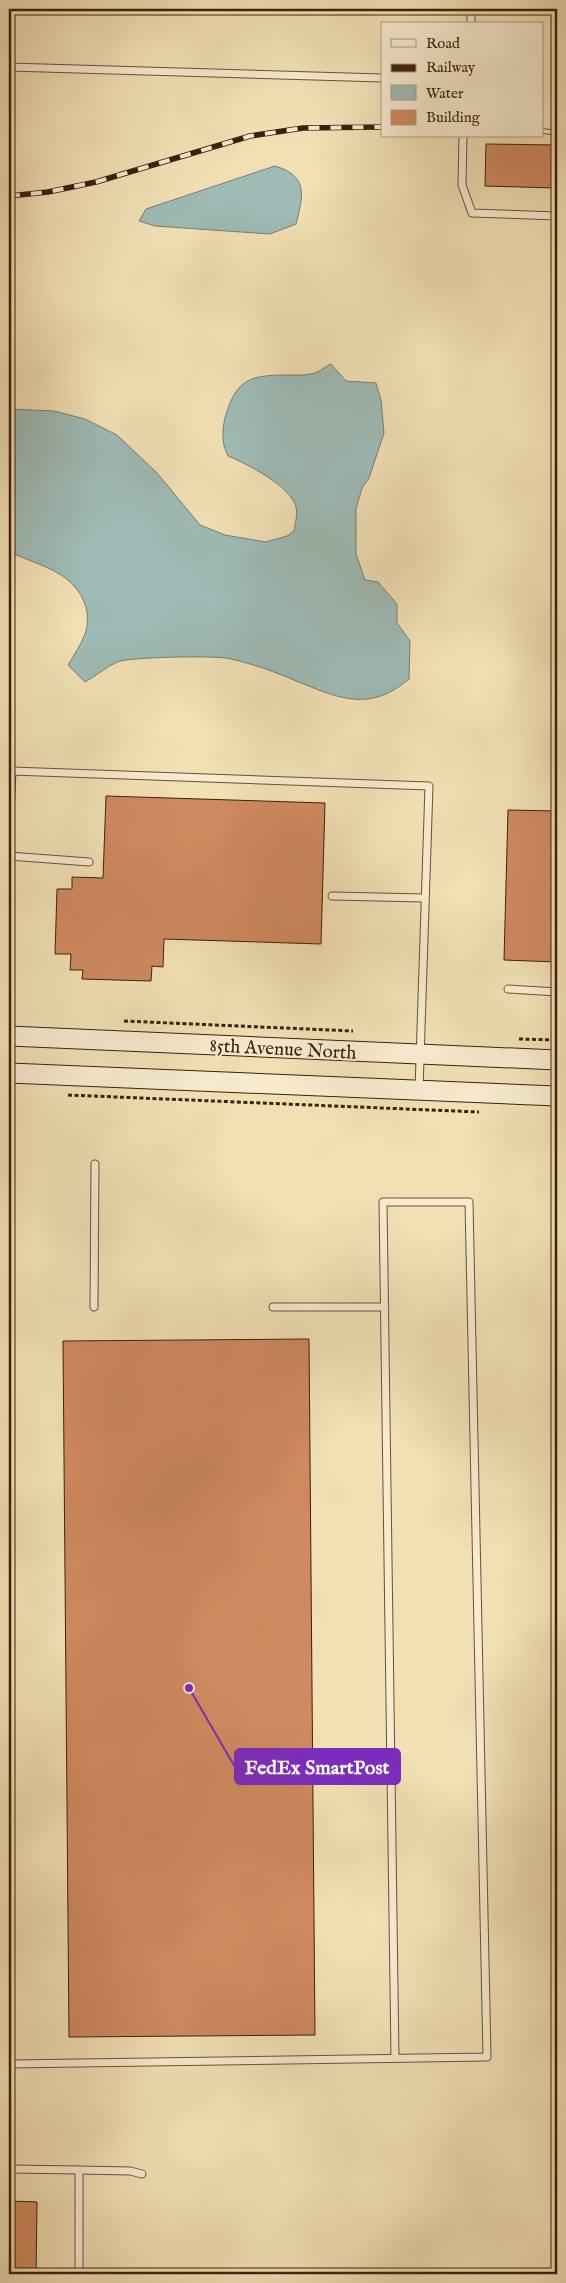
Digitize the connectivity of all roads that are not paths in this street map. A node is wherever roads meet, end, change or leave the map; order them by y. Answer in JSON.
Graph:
{"nodes":[{"id":1,"x":471,"y":9,"type":"edge"},
{"id":2,"x":471,"y":22,"type":"edge"},
{"id":3,"x":9,"y":67,"type":"edge"},
{"id":4,"x":381,"y":78,"type":"edge"},
{"id":5,"x":463,"y":138,"type":"edge"},
{"id":6,"x":557,"y":216,"type":"edge"},
{"id":7,"x":9,"y":831,"type":"edge"},
{"id":8,"x":9,"y":856,"type":"edge"},
{"id":9,"x":89,"y":862,"type":"dead end"},
{"id":10,"x":332,"y":896,"type":"dead end"},
{"id":11,"x":424,"y":898,"type":"junction"},
{"id":12,"x":508,"y":989,"type":"dead end"},
{"id":13,"x":557,"y":992,"type":"edge"},
{"id":14,"x":9,"y":1036,"type":"edge"},
{"id":15,"x":420,"y":1054,"type":"junction"},
{"id":16,"x":557,"y":1060,"type":"edge"},
{"id":17,"x":9,"y":1073,"type":"edge"},
{"id":18,"x":419,"y":1091,"type":"junction"},
{"id":19,"x":557,"y":1096,"type":"edge"},
{"id":20,"x":94,"y":1164,"type":"dead end"},
{"id":21,"x":94,"y":1307,"type":"dead end"},
{"id":22,"x":273,"y":1307,"type":"dead end"},
{"id":23,"x":385,"y":1307,"type":"junction"},
{"id":24,"x":395,"y":2058,"type":"junction"},
{"id":25,"x":9,"y":2064,"type":"edge"},
{"id":26,"x":9,"y":2169,"type":"edge"},
{"id":27,"x":79,"y":2170,"type":"junction"},
{"id":28,"x":142,"y":2174,"type":"dead end"},
{"id":29,"x":79,"y":2274,"type":"edge"}],
"edges":[{"from":1,"to":2,"type":"lane"},
{"from":3,"to":4,"type":"lane"},
{"from":5,"to":6,"type":"lane"},
{"from":7,"to":11,"type":"lane"},
{"from":8,"to":9,"type":"lane"},
{"from":10,"to":11,"type":"lane"},
{"from":11,"to":15,"type":"lane"},
{"from":12,"to":13,"type":"lane"},
{"from":14,"to":15,"type":"main road","name":"85th Avenue North"},
{"from":15,"to":16,"type":"main road","name":"85th Avenue North"},
{"from":15,"to":18,"type":"lane"},
{"from":17,"to":18,"type":"main road","name":"85th Avenue North"},
{"from":18,"to":19,"type":"main road","name":"85th Avenue North"},
{"from":20,"to":21,"type":"lane"},
{"from":22,"to":23,"type":"lane"},
{"from":23,"to":24,"type":"lane"},
{"from":23,"to":24,"type":"lane"},
{"from":24,"to":25,"type":"lane"},
{"from":26,"to":27,"type":"lane"},
{"from":27,"to":28,"type":"lane"},
{"from":27,"to":29,"type":"lane"}]}
